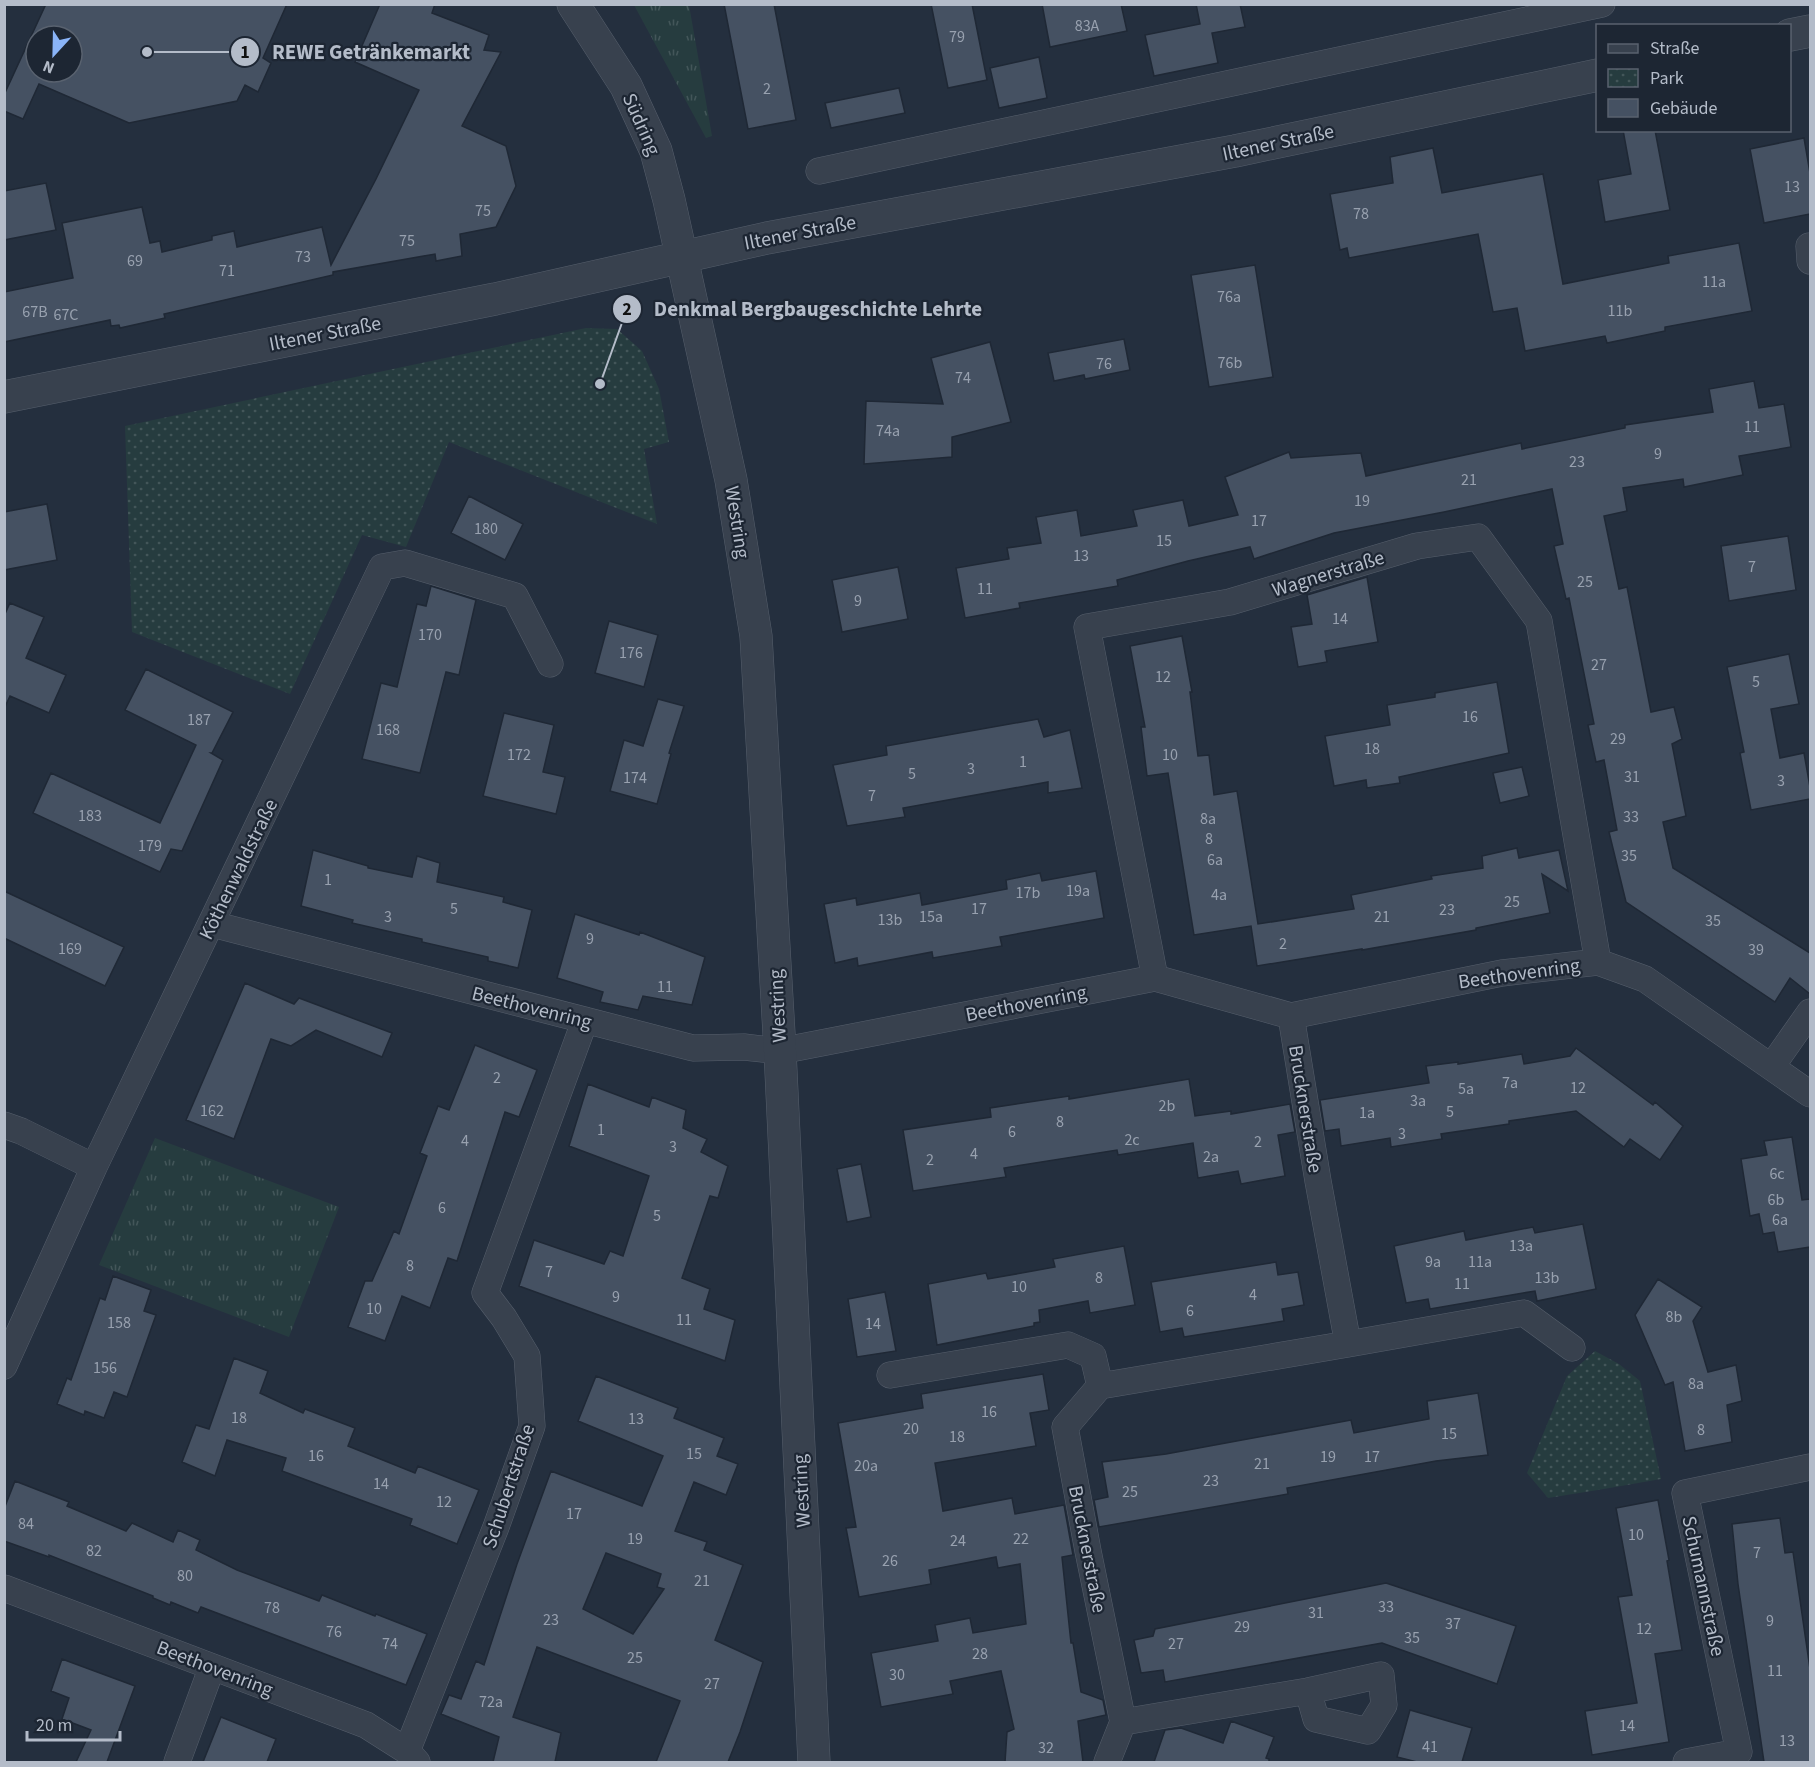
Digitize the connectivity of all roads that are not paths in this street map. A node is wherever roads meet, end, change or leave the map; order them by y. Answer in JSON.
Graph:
{"nodes":[{"id":1,"x":573,"y":4,"type":"edge"},
{"id":2,"x":1602,"y":4,"type":"edge"},
{"id":3,"x":1810,"y":31,"type":"edge"},
{"id":4,"x":1791,"y":35,"type":"edge"},
{"id":5,"x":1596,"y":75,"type":"edge"},
{"id":6,"x":819,"y":171,"type":"dead end"},
{"id":7,"x":1810,"y":246,"type":"edge"},
{"id":8,"x":681,"y":256,"type":"junction"},
{"id":9,"x":1810,"y":261,"type":"edge"},
{"id":10,"x":4,"y":397,"type":"edge"},
{"id":11,"x":550,"y":664,"type":"dead end"},
{"id":12,"x":212,"y":924,"type":"junction"},
{"id":13,"x":1598,"y":962,"type":"junction"},
{"id":14,"x":1155,"y":978,"type":"junction"},
{"id":15,"x":1810,"y":1012,"type":"edge"},
{"id":16,"x":1291,"y":1016,"type":"junction"},
{"id":17,"x":585,"y":1020,"type":"junction"},
{"id":18,"x":780,"y":1051,"type":"junction"},
{"id":19,"x":1772,"y":1066,"type":"junction"},
{"id":20,"x":1810,"y":1094,"type":"edge"},
{"id":21,"x":4,"y":1125,"type":"edge"},
{"id":22,"x":94,"y":1167,"type":"junction"},
{"id":23,"x":1348,"y":1344,"type":"junction"},
{"id":24,"x":1572,"y":1348,"type":"dead end"},
{"id":25,"x":4,"y":1366,"type":"edge"},
{"id":26,"x":890,"y":1376,"type":"dead end"},
{"id":27,"x":1100,"y":1386,"type":"junction"},
{"id":28,"x":1810,"y":1467,"type":"edge"},
{"id":29,"x":4,"y":1588,"type":"edge"},
{"id":30,"x":212,"y":1667,"type":"junction"},
{"id":31,"x":1308,"y":1691,"type":"dead end"},
{"id":32,"x":1123,"y":1722,"type":"junction"},
{"id":33,"x":412,"y":1757,"type":"edge"},
{"id":34,"x":177,"y":1762,"type":"edge"},
{"id":35,"x":814,"y":1762,"type":"edge"},
{"id":36,"x":1107,"y":1762,"type":"edge"},
{"id":37,"x":1686,"y":1762,"type":"edge"}],
"edges":[{"from":1,"to":8,"type":"street","name":"Südring"},
{"from":2,"to":6,"type":"street"},
{"from":3,"to":4,"type":"street"},
{"from":5,"to":8,"type":"street","name":"Iltener Straße"},
{"from":7,"to":9,"type":"street"},
{"from":8,"to":10,"type":"street","name":"Iltener Straße"},
{"from":8,"to":18,"type":"street","name":"Westring"},
{"from":11,"to":12,"type":"street","name":"Köthenwaldstraße"},
{"from":12,"to":17,"type":"street","name":"Beethovenring"},
{"from":12,"to":22,"type":"street","name":"Köthenwaldstraße"},
{"from":13,"to":14,"type":"street","name":"Wagnerstraße"},
{"from":13,"to":16,"type":"street","name":"Beethovenring"},
{"from":13,"to":19,"type":"street","name":"Beethovenring"},
{"from":14,"to":16,"type":"street","name":"Beethovenring"},
{"from":14,"to":18,"type":"street","name":"Beethovenring"},
{"from":15,"to":19,"type":"street"},
{"from":16,"to":23,"type":"street","name":"Brucknerstraße"},
{"from":17,"to":18,"type":"street","name":"Beethovenring"},
{"from":17,"to":33,"type":"street","name":"Schubertstraße"},
{"from":18,"to":35,"type":"street","name":"Westring"},
{"from":19,"to":20,"type":"street","name":"Beethovenring"},
{"from":21,"to":22,"type":"street"},
{"from":22,"to":25,"type":"street","name":"Köthenwaldstraße"},
{"from":23,"to":24,"type":"street"},
{"from":23,"to":27,"type":"street"},
{"from":26,"to":27,"type":"street"},
{"from":27,"to":32,"type":"street","name":"Brucknerstraße"},
{"from":28,"to":37,"type":"street","name":"Schumannstraße"},
{"from":29,"to":30,"type":"street","name":"Beethovenring"},
{"from":30,"to":33,"type":"street","name":"Beethovenring"},
{"from":30,"to":34,"type":"street"},
{"from":31,"to":32,"type":"street"},
{"from":32,"to":36,"type":"street"}]}
